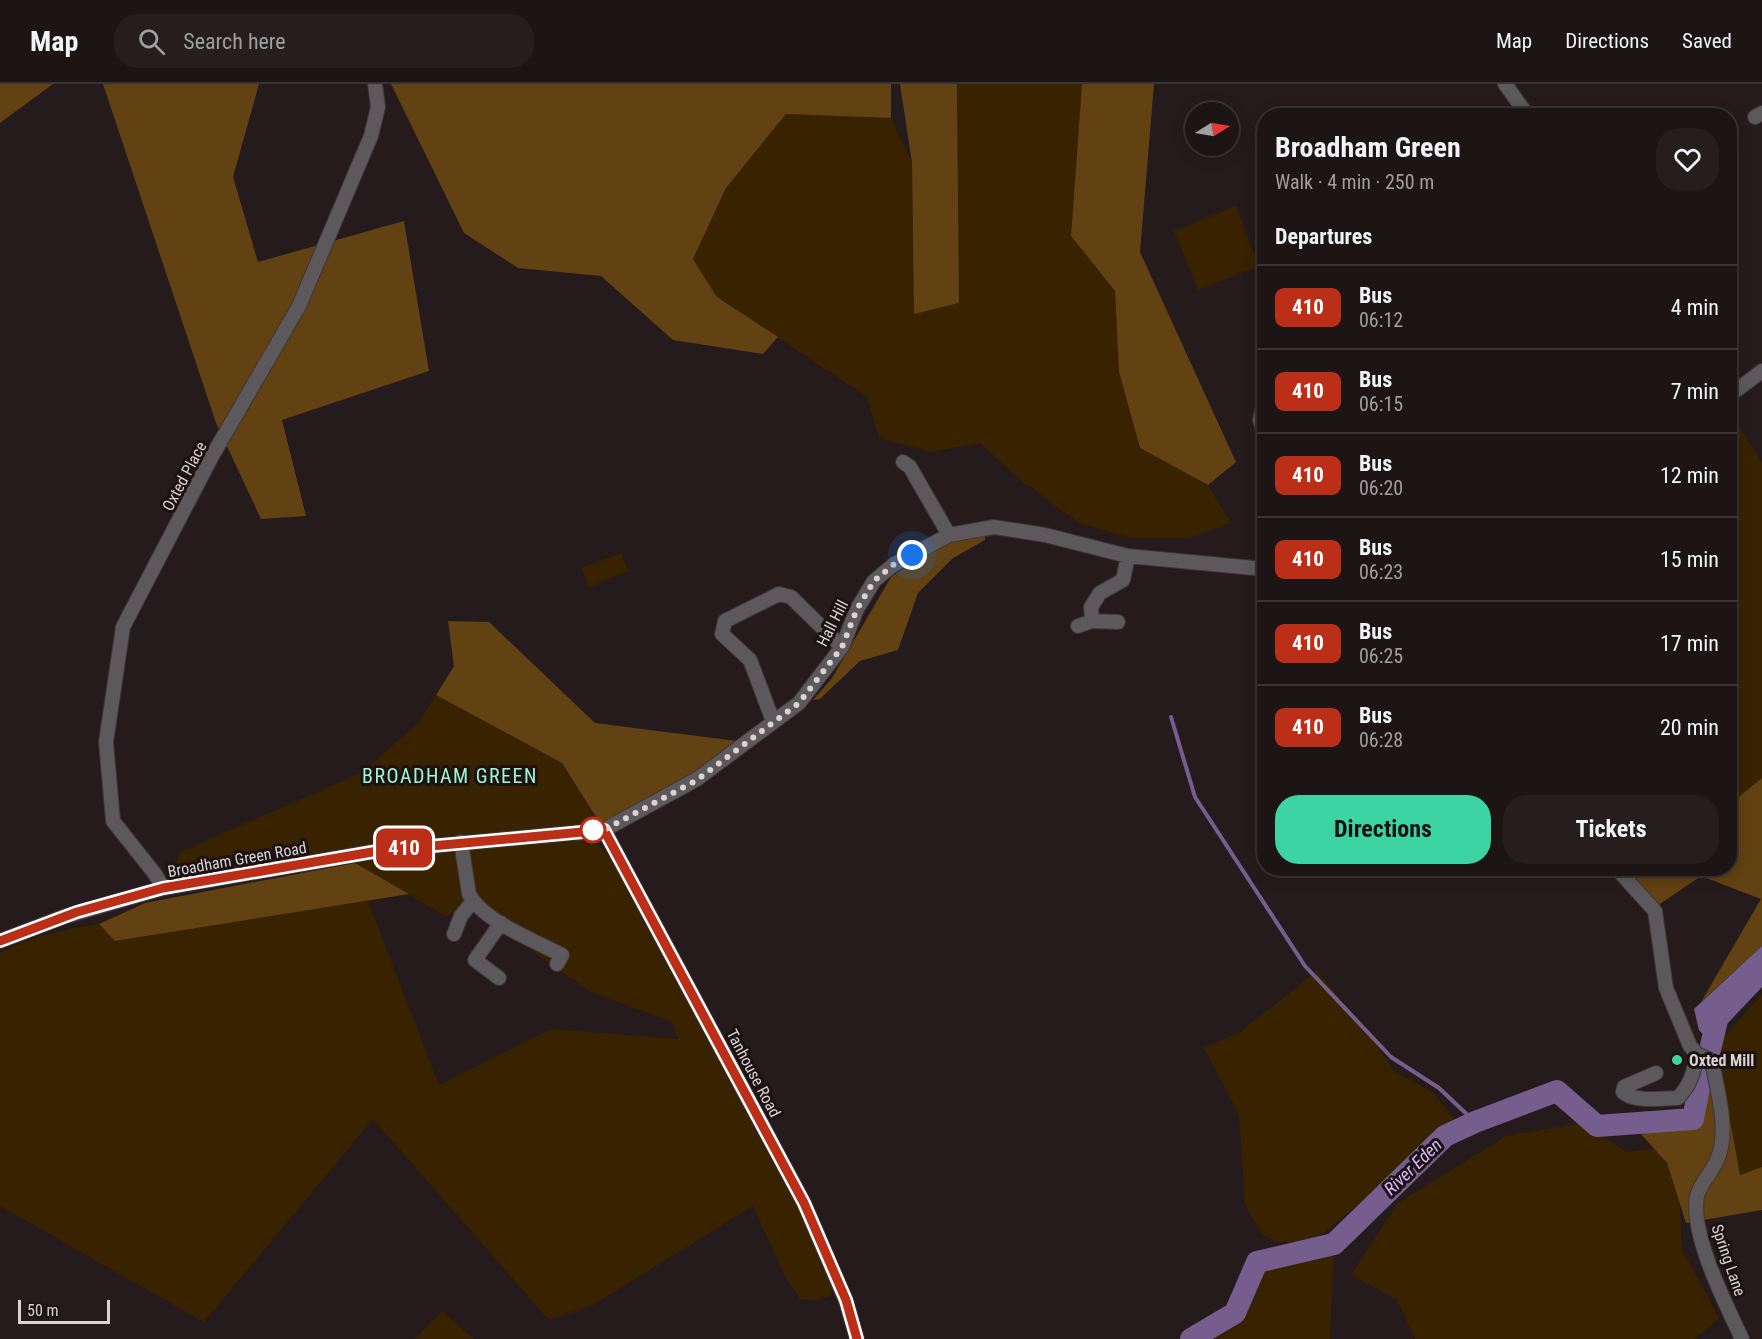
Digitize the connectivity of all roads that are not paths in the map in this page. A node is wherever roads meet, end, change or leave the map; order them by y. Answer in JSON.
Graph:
{"nodes":[{"id":1,"x":375,"y":84,"type":"edge"},
{"id":2,"x":1505,"y":84,"type":"edge"},
{"id":3,"x":1522,"y":108,"type":"edge"},
{"id":4,"x":1762,"y":371,"type":"edge"},
{"id":5,"x":1737,"y":389,"type":"edge"},
{"id":6,"x":903,"y":462,"type":"dead end"},
{"id":7,"x":949,"y":535,"type":"junction"},
{"id":8,"x":1128,"y":556,"type":"junction"},
{"id":9,"x":1257,"y":568,"type":"edge"},
{"id":10,"x":1092,"y":621,"type":"junction"},
{"id":11,"x":1118,"y":622,"type":"dead end"},
{"id":12,"x":1078,"y":626,"type":"dead end"},
{"id":13,"x":842,"y":647,"type":"junction"},
{"id":14,"x":773,"y":721,"type":"junction"},
{"id":15,"x":604,"y":830,"type":"junction"},
{"id":16,"x":461,"y":842,"type":"junction"},
{"id":17,"x":1623,"y":876,"type":"edge"},
{"id":18,"x":163,"y":888,"type":"junction"},
{"id":19,"x":473,"y":901,"type":"junction"},
{"id":20,"x":501,"y":923,"type":"junction"},
{"id":21,"x":454,"y":934,"type":"dead end"},
{"id":22,"x":0,"y":941,"type":"edge"},
{"id":23,"x":557,"y":964,"type":"dead end"},
{"id":24,"x":499,"y":978,"type":"dead end"},
{"id":25,"x":1697,"y":1054,"type":"junction"},
{"id":26,"x":1656,"y":1073,"type":"dead end"},
{"id":27,"x":857,"y":1339,"type":"edge"},
{"id":28,"x":1742,"y":1339,"type":"edge"}],
"edges":[{"from":1,"to":18,"type":"street","name":"Oxted Place"},
{"from":2,"to":3,"type":"street"},
{"from":4,"to":5,"type":"street"},
{"from":6,"to":7,"type":"street"},
{"from":7,"to":8,"type":"street","name":"Hall Hill"},
{"from":7,"to":13,"type":"street","name":"Hall Hill"},
{"from":8,"to":9,"type":"street","name":"Hall Hill"},
{"from":8,"to":10,"type":"street"},
{"from":10,"to":11,"type":"street"},
{"from":10,"to":12,"type":"street"},
{"from":13,"to":14,"type":"street","name":"Hall Hill"},
{"from":13,"to":14,"type":"street"},
{"from":14,"to":15,"type":"street","name":"Hall Hill"},
{"from":15,"to":16,"type":"street","name":"Broadham Green Road"},
{"from":15,"to":27,"type":"street","name":"Tanhouse Road"},
{"from":16,"to":18,"type":"street","name":"Broadham Green Road"},
{"from":16,"to":19,"type":"street"},
{"from":17,"to":25,"type":"street","name":"Spring Lane"},
{"from":18,"to":22,"type":"street","name":"Broadham Green Road"},
{"from":19,"to":20,"type":"street"},
{"from":19,"to":21,"type":"street"},
{"from":20,"to":23,"type":"street"},
{"from":20,"to":24,"type":"street"},
{"from":25,"to":26,"type":"street"},
{"from":25,"to":28,"type":"street","name":"Spring Lane"}]}
